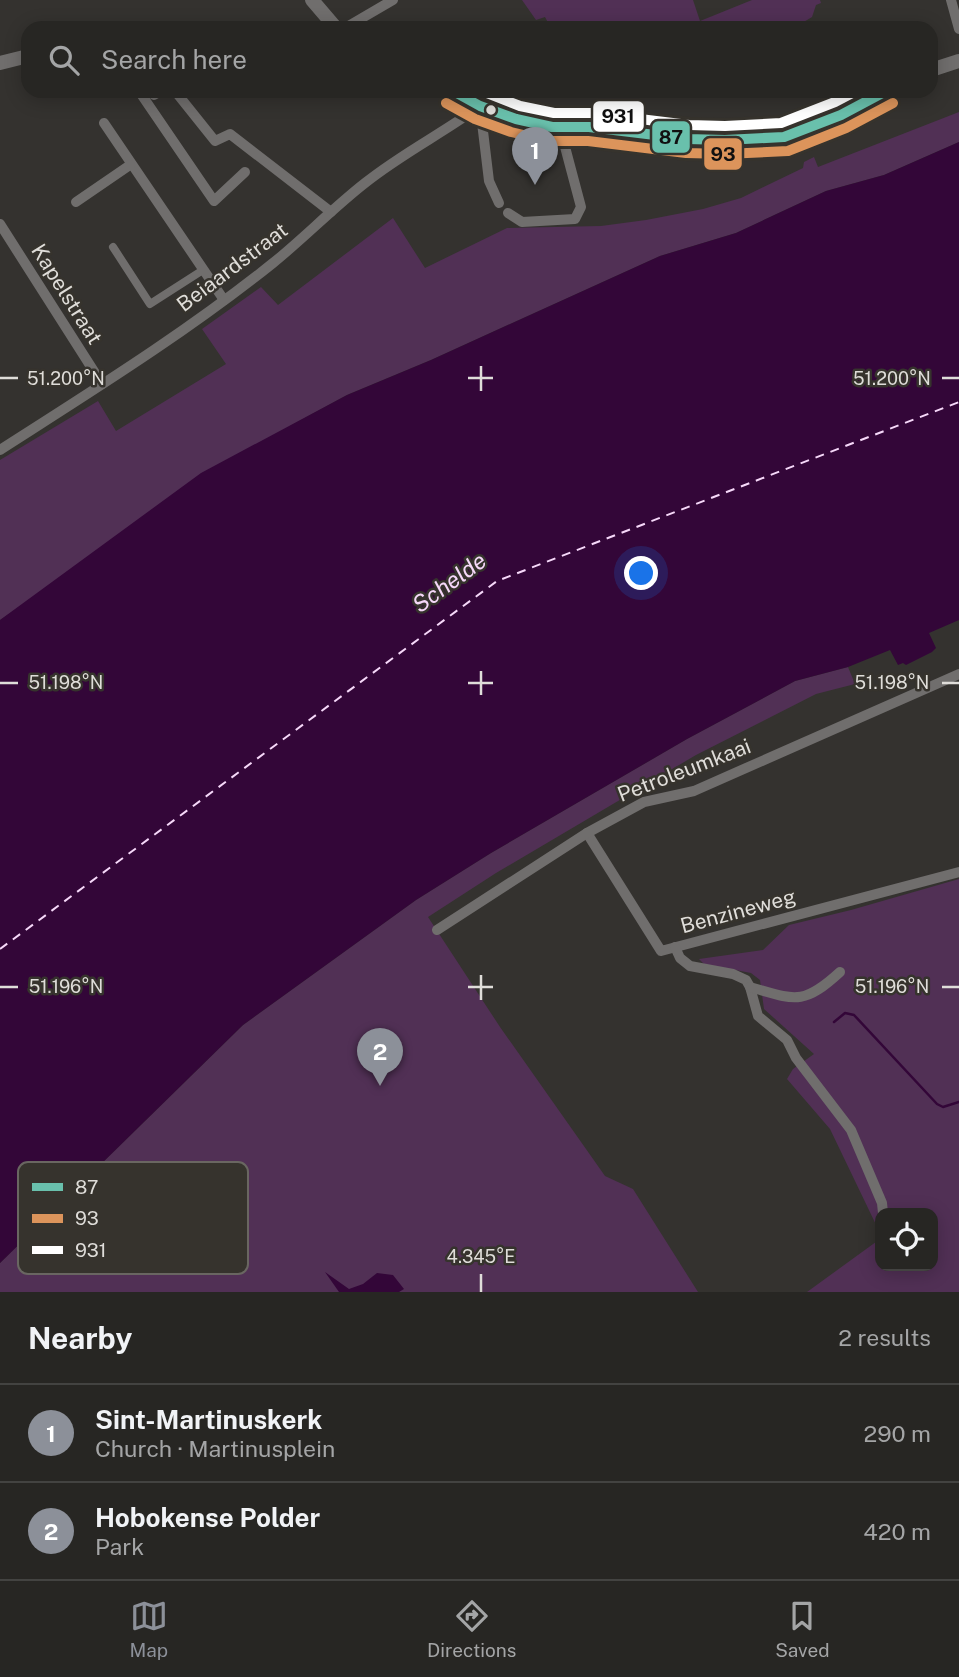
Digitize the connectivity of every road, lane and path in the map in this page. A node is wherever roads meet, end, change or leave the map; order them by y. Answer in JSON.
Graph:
{"nodes":[{"id":1,"x":312,"y":0,"type":"edge"},
{"id":2,"x":393,"y":0,"type":"edge"},
{"id":3,"x":951,"y":0,"type":"edge"},
{"id":4,"x":330,"y":21,"type":"edge"},
{"id":5,"x":357,"y":21,"type":"edge"},
{"id":6,"x":959,"y":29,"type":"edge"},
{"id":7,"x":21,"y":58,"type":"edge"},
{"id":8,"x":959,"y":61,"type":"edge"},
{"id":9,"x":0,"y":63,"type":"edge"},
{"id":10,"x":938,"y":67,"type":"edge"},
{"id":11,"x":144,"y":98,"type":"edge"},
{"id":12,"x":181,"y":98,"type":"edge"},
{"id":13,"x":466,"y":98,"type":"edge"},
{"id":14,"x":873,"y":98,"type":"edge"},
{"id":15,"x":480,"y":106,"type":"junction"},
{"id":16,"x":104,"y":123,"type":"dead end"},
{"id":17,"x":560,"y":128,"type":"junction"},
{"id":18,"x":130,"y":165,"type":"junction"},
{"id":19,"x":245,"y":172,"type":"dead end"},
{"id":20,"x":76,"y":202,"type":"dead end"},
{"id":21,"x":499,"y":203,"type":"dead end"},
{"id":22,"x":331,"y":212,"type":"junction"},
{"id":23,"x":508,"y":213,"type":"dead end"},
{"id":24,"x":0,"y":224,"type":"edge"},
{"id":25,"x":113,"y":247,"type":"dead end"},
{"id":26,"x":203,"y":270,"type":"junction"},
{"id":27,"x":224,"y":300,"type":"junction"},
{"id":28,"x":103,"y":384,"type":"junction"},
{"id":29,"x":0,"y":450,"type":"edge"},
{"id":30,"x":959,"y":674,"type":"edge"},
{"id":31,"x":587,"y":833,"type":"junction"},
{"id":32,"x":959,"y":872,"type":"edge"},
{"id":33,"x":437,"y":930,"type":"dead end"},
{"id":34,"x":675,"y":947,"type":"junction"},
{"id":35,"x":840,"y":972,"type":"dead end"},
{"id":36,"x":750,"y":986,"type":"junction"},
{"id":37,"x":882,"y":1208,"type":"edge"}],
"edges":[{"from":1,"to":4,"type":"street"},
{"from":2,"to":5,"type":"street"},
{"from":3,"to":6,"type":"street"},
{"from":7,"to":9,"type":"street"},
{"from":8,"to":10,"type":"street"},
{"from":11,"to":19,"type":"street"},
{"from":12,"to":22,"type":"street"},
{"from":13,"to":15,"type":"street"},
{"from":14,"to":17,"type":"street"},
{"from":15,"to":17,"type":"street"},
{"from":15,"to":21,"type":"street"},
{"from":15,"to":22,"type":"street","name":"Beiaardstraat"},
{"from":16,"to":18,"type":"street"},
{"from":17,"to":23,"type":"street"},
{"from":18,"to":20,"type":"street"},
{"from":18,"to":26,"type":"street"},
{"from":22,"to":27,"type":"street","name":"Beiaardstraat"},
{"from":24,"to":28,"type":"street","name":"Kapelstraat"},
{"from":25,"to":26,"type":"street","name":"Beiaardstraat"},
{"from":26,"to":27,"type":"street"},
{"from":27,"to":28,"type":"street","name":"Beiaardstraat"},
{"from":28,"to":29,"type":"street","name":"Beiaardstraat"},
{"from":30,"to":31,"type":"street","name":"Petroleumkaai"},
{"from":31,"to":33,"type":"street","name":"Petroleumkaai"},
{"from":31,"to":34,"type":"street","name":"Benzineweg"},
{"from":32,"to":34,"type":"street","name":"Benzineweg"},
{"from":34,"to":36,"type":"street"},
{"from":35,"to":36,"type":"street"},
{"from":36,"to":37,"type":"street"}]}
